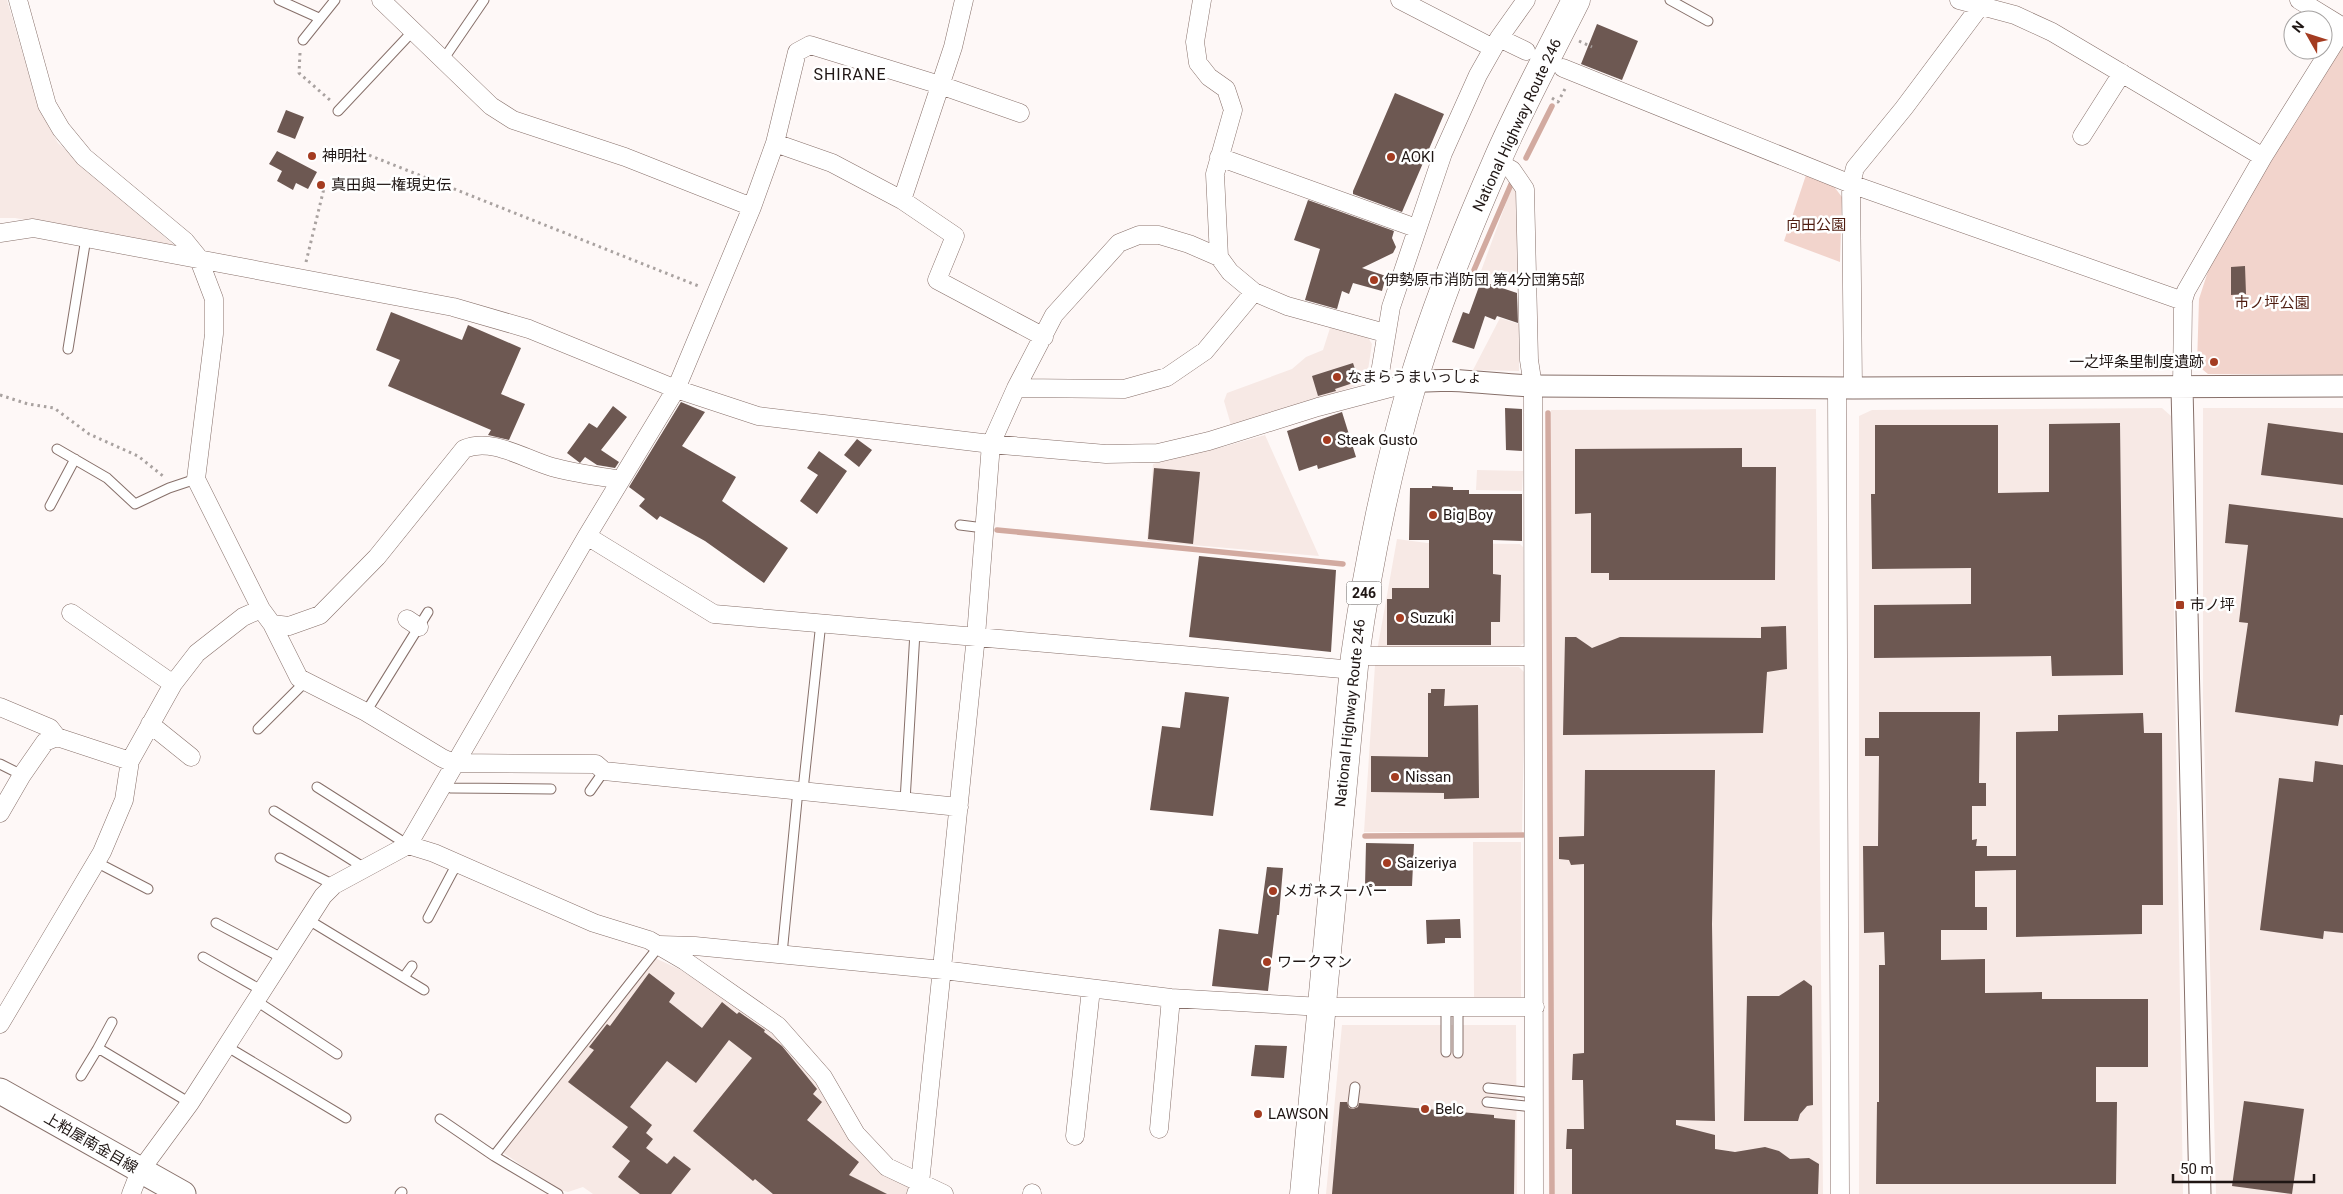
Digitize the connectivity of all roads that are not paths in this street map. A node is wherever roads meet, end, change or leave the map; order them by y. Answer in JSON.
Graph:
{"nodes":[{"id":1,"x":18,"y":0,"type":"edge"},
{"id":2,"x":279,"y":0,"type":"edge"},
{"id":3,"x":335,"y":0,"type":"edge"},
{"id":4,"x":381,"y":0,"type":"edge"},
{"id":5,"x":484,"y":0,"type":"edge"},
{"id":6,"x":964,"y":0,"type":"edge"},
{"id":7,"x":1202,"y":0,"type":"edge"},
{"id":8,"x":1400,"y":0,"type":"edge"},
{"id":9,"x":1526,"y":0,"type":"edge"},
{"id":10,"x":1576,"y":0,"type":"edge"},
{"id":11,"x":1670,"y":0,"type":"edge"},
{"id":12,"x":1959,"y":0,"type":"edge"},
{"id":13,"x":2299,"y":0,"type":"edge"},
{"id":14,"x":1688,"y":4,"type":"edge"},
{"id":15,"x":1981,"y":5,"type":"junction"},
{"id":16,"x":319,"y":18,"type":"junction"},
{"id":17,"x":1708,"y":20,"type":"dead end"},
{"id":18,"x":2343,"y":28,"type":"edge"},
{"id":19,"x":412,"y":31,"type":"junction"},
{"id":20,"x":303,"y":40,"type":"road end"},
{"id":21,"x":1496,"y":43,"type":"junction"},
{"id":22,"x":1526,"y":51,"type":"dead end"},
{"id":23,"x":443,"y":60,"type":"junction"},
{"id":24,"x":1569,"y":70,"type":"road end"},
{"id":25,"x":2122,"y":73,"type":"junction"},
{"id":26,"x":940,"y":85,"type":"junction"},
{"id":27,"x":339,"y":110,"type":"road end"},
{"id":28,"x":1020,"y":113,"type":"dead end"},
{"id":29,"x":2082,"y":136,"type":"dead end"},
{"id":30,"x":775,"y":143,"type":"junction"},
{"id":31,"x":1219,"y":157,"type":"junction"},
{"id":32,"x":2263,"y":157,"type":"junction"},
{"id":33,"x":1496,"y":161,"type":"junction"},
{"id":34,"x":1851,"y":184,"type":"junction"},
{"id":35,"x":902,"y":200,"type":"junction"},
{"id":36,"x":752,"y":207,"type":"junction"},
{"id":37,"x":1416,"y":228,"type":"junction"},
{"id":38,"x":0,"y":233,"type":"edge"},
{"id":39,"x":86,"y":238,"type":"junction"},
{"id":40,"x":198,"y":257,"type":"junction"},
{"id":41,"x":1219,"y":257,"type":"junction"},
{"id":42,"x":1254,"y":292,"type":"junction"},
{"id":43,"x":2183,"y":301,"type":"junction"},
{"id":44,"x":1386,"y":333,"type":"junction"},
{"id":45,"x":1044,"y":337,"type":"junction"},
{"id":46,"x":68,"y":349,"type":"dead end"},
{"id":47,"x":1413,"y":382,"type":"junction"},
{"id":48,"x":1533,"y":386,"type":"junction"},
{"id":49,"x":2343,"y":386,"type":"edge"},
{"id":50,"x":2182,"y":387,"type":"junction"},
{"id":51,"x":1016,"y":388,"type":"junction"},
{"id":52,"x":1845,"y":388,"type":"junction"},
{"id":53,"x":676,"y":389,"type":"junction"},
{"id":54,"x":1377,"y":391,"type":"junction"},
{"id":55,"x":991,"y":444,"type":"junction"},
{"id":56,"x":57,"y":449,"type":"dead end"},
{"id":57,"x":75,"y":459,"type":"junction"},
{"id":58,"x":196,"y":479,"type":"junction"},
{"id":59,"x":620,"y":480,"type":"junction"},
{"id":60,"x":50,"y":506,"type":"dead end"},
{"id":61,"x":960,"y":525,"type":"dead end"},
{"id":62,"x":984,"y":528,"type":"junction"},
{"id":63,"x":587,"y":536,"type":"junction"},
{"id":64,"x":261,"y":609,"type":"junction"},
{"id":65,"x":71,"y":613,"type":"dead end"},
{"id":66,"x":418,"y":619,"type":"dead end"},
{"id":67,"x":821,"y":622,"type":"junction"},
{"id":68,"x":272,"y":624,"type":"junction"},
{"id":69,"x":915,"y":632,"type":"junction"},
{"id":70,"x":976,"y":636,"type":"junction"},
{"id":71,"x":1532,"y":656,"type":"junction"},
{"id":72,"x":1355,"y":663,"type":"junction"},
{"id":73,"x":306,"y":681,"type":"junction"},
{"id":74,"x":173,"y":684,"type":"junction"},
{"id":75,"x":0,"y":707,"type":"edge"},
{"id":76,"x":366,"y":712,"type":"junction"},
{"id":77,"x":150,"y":724,"type":"junction"},
{"id":78,"x":258,"y":729,"type":"dead end"},
{"id":79,"x":57,"y":737,"type":"junction"},
{"id":80,"x":191,"y":757,"type":"dead end"},
{"id":81,"x":130,"y":761,"type":"junction"},
{"id":82,"x":453,"y":763,"type":"junction"},
{"id":83,"x":0,"y":764,"type":"edge"},
{"id":84,"x":604,"y":771,"type":"junction"},
{"id":85,"x":22,"y":775,"type":"junction"},
{"id":86,"x":441,"y":785,"type":"junction"},
{"id":87,"x":317,"y":787,"type":"dead end"},
{"id":88,"x":551,"y":789,"type":"dead end"},
{"id":89,"x":800,"y":790,"type":"junction"},
{"id":90,"x":590,"y":791,"type":"dead end"},
{"id":91,"x":905,"y":801,"type":"junction"},
{"id":92,"x":959,"y":807,"type":"junction"},
{"id":93,"x":274,"y":811,"type":"dead end"},
{"id":94,"x":0,"y":813,"type":"edge"},
{"id":95,"x":408,"y":845,"type":"junction"},
{"id":96,"x":280,"y":858,"type":"dead end"},
{"id":97,"x":96,"y":862,"type":"junction"},
{"id":98,"x":459,"y":865,"type":"junction"},
{"id":99,"x":363,"y":867,"type":"junction"},
{"id":100,"x":334,"y":885,"type":"junction"},
{"id":101,"x":148,"y":889,"type":"dead end"},
{"id":102,"x":428,"y":918,"type":"dead end"},
{"id":103,"x":307,"y":919,"type":"junction"},
{"id":104,"x":216,"y":923,"type":"dead end"},
{"id":105,"x":660,"y":945,"type":"junction"},
{"id":106,"x":782,"y":954,"type":"junction"},
{"id":107,"x":203,"y":957,"type":"dead end"},
{"id":108,"x":282,"y":958,"type":"junction"},
{"id":109,"x":412,"y":966,"type":"dead end"},
{"id":110,"x":943,"y":970,"type":"junction"},
{"id":111,"x":404,"y":977,"type":"junction"},
{"id":112,"x":1091,"y":989,"type":"junction"},
{"id":113,"x":424,"y":990,"type":"dead end"},
{"id":114,"x":258,"y":995,"type":"junction"},
{"id":115,"x":1171,"y":998,"type":"junction"},
{"id":116,"x":1322,"y":1007,"type":"junction"},
{"id":117,"x":1452,"y":1007,"type":"junction"},
{"id":118,"x":1535,"y":1007,"type":"junction"},
{"id":119,"x":112,"y":1022,"type":"dead end"},
{"id":120,"x":0,"y":1024,"type":"edge"},
{"id":121,"x":226,"y":1046,"type":"junction"},
{"id":122,"x":98,"y":1048,"type":"junction"},
{"id":123,"x":1446,"y":1052,"type":"dead end"},
{"id":124,"x":1458,"y":1053,"type":"dead end"},
{"id":125,"x":338,"y":1054,"type":"dead end"},
{"id":126,"x":81,"y":1076,"type":"dead end"},
{"id":127,"x":1355,"y":1087,"type":"dead end"},
{"id":128,"x":1488,"y":1088,"type":"dead end"},
{"id":129,"x":0,"y":1091,"type":"edge"},
{"id":130,"x":1534,"y":1100,"type":"junction"},
{"id":131,"x":1487,"y":1102,"type":"dead end"},
{"id":132,"x":190,"y":1103,"type":"junction"},
{"id":133,"x":1353,"y":1103,"type":"dead end"},
{"id":134,"x":346,"y":1118,"type":"dead end"},
{"id":135,"x":440,"y":1120,"type":"dead end"},
{"id":136,"x":1159,"y":1129,"type":"dead end"},
{"id":137,"x":1075,"y":1136,"type":"dead end"},
{"id":138,"x":494,"y":1156,"type":"junction"},
{"id":139,"x":140,"y":1171,"type":"junction"},
{"id":140,"x":918,"y":1189,"type":"edge"},
{"id":141,"x":131,"y":1194,"type":"edge"},
{"id":142,"x":183,"y":1194,"type":"edge"},
{"id":143,"x":558,"y":1194,"type":"edge"},
{"id":144,"x":944,"y":1194,"type":"edge"},
{"id":145,"x":1304,"y":1194,"type":"edge"},
{"id":146,"x":1534,"y":1194,"type":"edge"},
{"id":147,"x":1840,"y":1194,"type":"edge"},
{"id":148,"x":2200,"y":1194,"type":"edge"}],
"edges":[{"from":1,"to":40,"type":"street"},
{"from":2,"to":16,"type":"lane"},
{"from":3,"to":16,"type":"lane"},
{"from":4,"to":19,"type":"street"},
{"from":5,"to":23,"type":"lane"},
{"from":6,"to":26,"type":"street"},
{"from":7,"to":31,"type":"street"},
{"from":8,"to":21,"type":"street"},
{"from":9,"to":21,"type":"street"},
{"from":10,"to":33,"type":"highway","name":"National Highway Route 246","number":"246"},
{"from":11,"to":14,"type":"lane"},
{"from":12,"to":15,"type":"street"},
{"from":13,"to":18,"type":"street"},
{"from":14,"to":17,"type":"lane"},
{"from":15,"to":25,"type":"street"},
{"from":15,"to":34,"type":"street"},
{"from":16,"to":20,"type":"lane"},
{"from":18,"to":32,"type":"street"},
{"from":19,"to":23,"type":"street"},
{"from":19,"to":27,"type":"lane"},
{"from":21,"to":22,"type":"street"},
{"from":21,"to":37,"type":"street"},
{"from":23,"to":36,"type":"street"},
{"from":24,"to":34,"type":"street"},
{"from":25,"to":29,"type":"street"},
{"from":25,"to":32,"type":"street"},
{"from":26,"to":28,"type":"street"},
{"from":26,"to":30,"type":"street"},
{"from":26,"to":35,"type":"street"},
{"from":30,"to":35,"type":"street"},
{"from":30,"to":36,"type":"street"},
{"from":31,"to":37,"type":"street"},
{"from":31,"to":41,"type":"street"},
{"from":32,"to":43,"type":"street"},
{"from":33,"to":47,"type":"highway","name":"National Highway Route 246","number":"246"},
{"from":33,"to":48,"type":"street"},
{"from":34,"to":43,"type":"street"},
{"from":34,"to":52,"type":"street"},
{"from":35,"to":45,"type":"street"},
{"from":36,"to":53,"type":"street"},
{"from":37,"to":44,"type":"street"},
{"from":38,"to":39,"type":"street"},
{"from":39,"to":40,"type":"street"},
{"from":39,"to":46,"type":"lane"},
{"from":40,"to":53,"type":"street"},
{"from":40,"to":58,"type":"street"},
{"from":41,"to":42,"type":"street"},
{"from":41,"to":45,"type":"street"},
{"from":42,"to":44,"type":"street"},
{"from":42,"to":51,"type":"street"},
{"from":43,"to":50,"type":"street"},
{"from":44,"to":54,"type":"street"},
{"from":45,"to":51,"type":"street"},
{"from":47,"to":48,"type":"street"},
{"from":47,"to":54,"type":"street"},
{"from":47,"to":72,"type":"highway","name":"National Highway Route 246","number":"246"},
{"from":48,"to":52,"type":"street"},
{"from":48,"to":71,"type":"street"},
{"from":49,"to":50,"type":"street"},
{"from":50,"to":52,"type":"street"},
{"from":50,"to":148,"type":"street"},
{"from":51,"to":55,"type":"street"},
{"from":52,"to":147,"type":"street"},
{"from":53,"to":55,"type":"street"},
{"from":53,"to":59,"type":"street"},
{"from":54,"to":55,"type":"street"},
{"from":55,"to":62,"type":"street"},
{"from":56,"to":57,"type":"lane"},
{"from":57,"to":58,"type":"lane"},
{"from":57,"to":60,"type":"lane"},
{"from":58,"to":64,"type":"street"},
{"from":59,"to":63,"type":"street"},
{"from":59,"to":68,"type":"street"},
{"from":61,"to":62,"type":"lane"},
{"from":62,"to":70,"type":"street"},
{"from":63,"to":67,"type":"street"},
{"from":63,"to":82,"type":"street"},
{"from":64,"to":68,"type":"street"},
{"from":64,"to":74,"type":"street"},
{"from":65,"to":74,"type":"street"},
{"from":66,"to":76,"type":"lane"},
{"from":67,"to":69,"type":"street"},
{"from":67,"to":89,"type":"lane"},
{"from":68,"to":73,"type":"street"},
{"from":69,"to":70,"type":"street"},
{"from":69,"to":91,"type":"lane"},
{"from":70,"to":72,"type":"street"},
{"from":70,"to":92,"type":"street"},
{"from":71,"to":72,"type":"street"},
{"from":71,"to":118,"type":"street"},
{"from":72,"to":116,"type":"highway","name":"National Highway Route 246","number":"246"},
{"from":73,"to":76,"type":"street"},
{"from":73,"to":78,"type":"lane"},
{"from":74,"to":77,"type":"street"},
{"from":75,"to":79,"type":"street"},
{"from":76,"to":82,"type":"street"},
{"from":77,"to":80,"type":"street"},
{"from":77,"to":81,"type":"street"},
{"from":79,"to":81,"type":"street"},
{"from":79,"to":85,"type":"street"},
{"from":81,"to":97,"type":"street"},
{"from":82,"to":84,"type":"street"},
{"from":82,"to":86,"type":"street"},
{"from":83,"to":85,"type":"lane"},
{"from":84,"to":89,"type":"street"},
{"from":84,"to":90,"type":"lane"},
{"from":85,"to":94,"type":"street"},
{"from":86,"to":88,"type":"lane"},
{"from":86,"to":95,"type":"street"},
{"from":87,"to":95,"type":"lane"},
{"from":89,"to":91,"type":"street"},
{"from":89,"to":106,"type":"lane"},
{"from":91,"to":92,"type":"street"},
{"from":92,"to":110,"type":"street"},
{"from":93,"to":99,"type":"lane"},
{"from":95,"to":98,"type":"street"},
{"from":95,"to":99,"type":"street"},
{"from":96,"to":100,"type":"lane"},
{"from":97,"to":101,"type":"lane"},
{"from":97,"to":120,"type":"street"},
{"from":98,"to":102,"type":"lane"},
{"from":98,"to":105,"type":"street"},
{"from":99,"to":100,"type":"street"},
{"from":100,"to":103,"type":"street"},
{"from":103,"to":108,"type":"street"},
{"from":103,"to":111,"type":"lane"},
{"from":104,"to":108,"type":"lane"},
{"from":105,"to":106,"type":"street"},
{"from":105,"to":138,"type":"lane"},
{"from":105,"to":140,"type":"street"},
{"from":106,"to":110,"type":"street"},
{"from":107,"to":114,"type":"lane"},
{"from":108,"to":114,"type":"street"},
{"from":109,"to":111,"type":"lane"},
{"from":110,"to":112,"type":"street"},
{"from":110,"to":140,"type":"street"},
{"from":111,"to":113,"type":"lane"},
{"from":112,"to":115,"type":"street"},
{"from":112,"to":137,"type":"street"},
{"from":114,"to":121,"type":"street"},
{"from":114,"to":125,"type":"lane"},
{"from":115,"to":116,"type":"street"},
{"from":115,"to":136,"type":"street"},
{"from":116,"to":117,"type":"street"},
{"from":116,"to":145,"type":"highway","name":"National Highway Route 246","number":"246"},
{"from":117,"to":118,"type":"street"},
{"from":117,"to":123,"type":"lane"},
{"from":117,"to":124,"type":"lane"},
{"from":118,"to":130,"type":"street"},
{"from":119,"to":122,"type":"lane"},
{"from":121,"to":132,"type":"street"},
{"from":121,"to":134,"type":"lane"},
{"from":122,"to":126,"type":"lane"},
{"from":122,"to":132,"type":"lane"},
{"from":127,"to":133,"type":"lane"},
{"from":128,"to":130,"type":"lane"},
{"from":129,"to":139,"type":"main road","name":"上粕屋南金目線"},
{"from":130,"to":131,"type":"lane"},
{"from":130,"to":146,"type":"street"},
{"from":132,"to":139,"type":"street"},
{"from":135,"to":138,"type":"lane"},
{"from":138,"to":143,"type":"lane"},
{"from":139,"to":141,"type":"street"},
{"from":139,"to":142,"type":"main road","name":"上粕屋南金目線"},
{"from":140,"to":144,"type":"street"}]}
